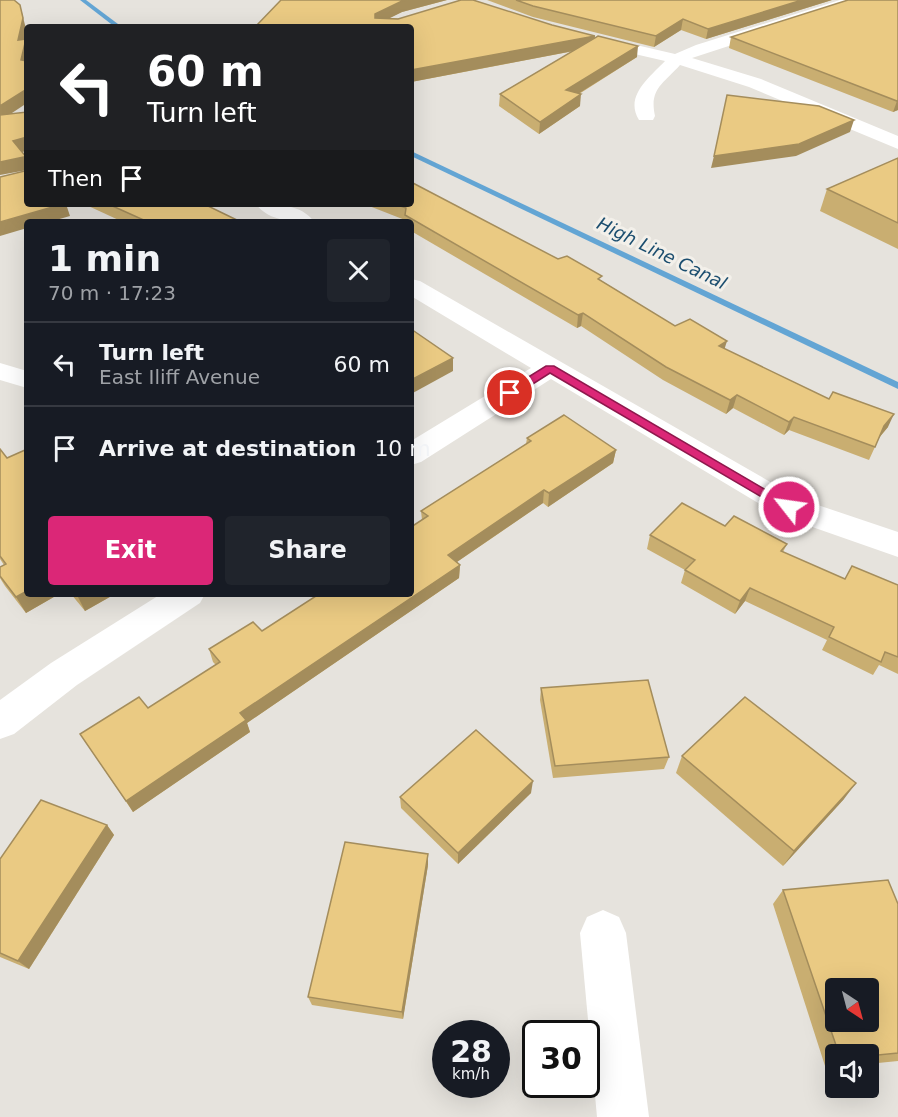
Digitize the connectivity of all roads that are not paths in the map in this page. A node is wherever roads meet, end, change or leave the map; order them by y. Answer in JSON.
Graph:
{"nodes":[{"id":1,"x":855,"y":0,"type":"edge"},
{"id":2,"x":573,"y":36,"type":"edge"},
{"id":3,"x":677,"y":59,"type":"junction"},
{"id":4,"x":646,"y":116,"type":"dead end"},
{"id":5,"x":898,"y":143,"type":"edge"},
{"id":6,"x":273,"y":207,"type":"edge"},
{"id":7,"x":297,"y":219,"type":"edge"},
{"id":8,"x":414,"y":288,"type":"edge"},
{"id":9,"x":550,"y":368,"type":"junction"},
{"id":10,"x":414,"y":453,"type":"edge"},
{"id":11,"x":898,"y":545,"type":"edge"},
{"id":12,"x":183,"y":597,"type":"edge"},
{"id":13,"x":0,"y":722,"type":"edge"},
{"id":14,"x":603,"y":933,"type":"dead end"},
{"id":15,"x":623,"y":1117,"type":"edge"}],
"edges":[{"from":1,"to":3,"type":"street"},
{"from":2,"to":3,"type":"street"},
{"from":3,"to":4,"type":"street"},
{"from":3,"to":5,"type":"street"},
{"from":6,"to":7,"type":"street"},
{"from":8,"to":9,"type":"street"},
{"from":9,"to":10,"type":"street"},
{"from":9,"to":11,"type":"street"},
{"from":12,"to":13,"type":"street"},
{"from":14,"to":15,"type":"street"}]}
